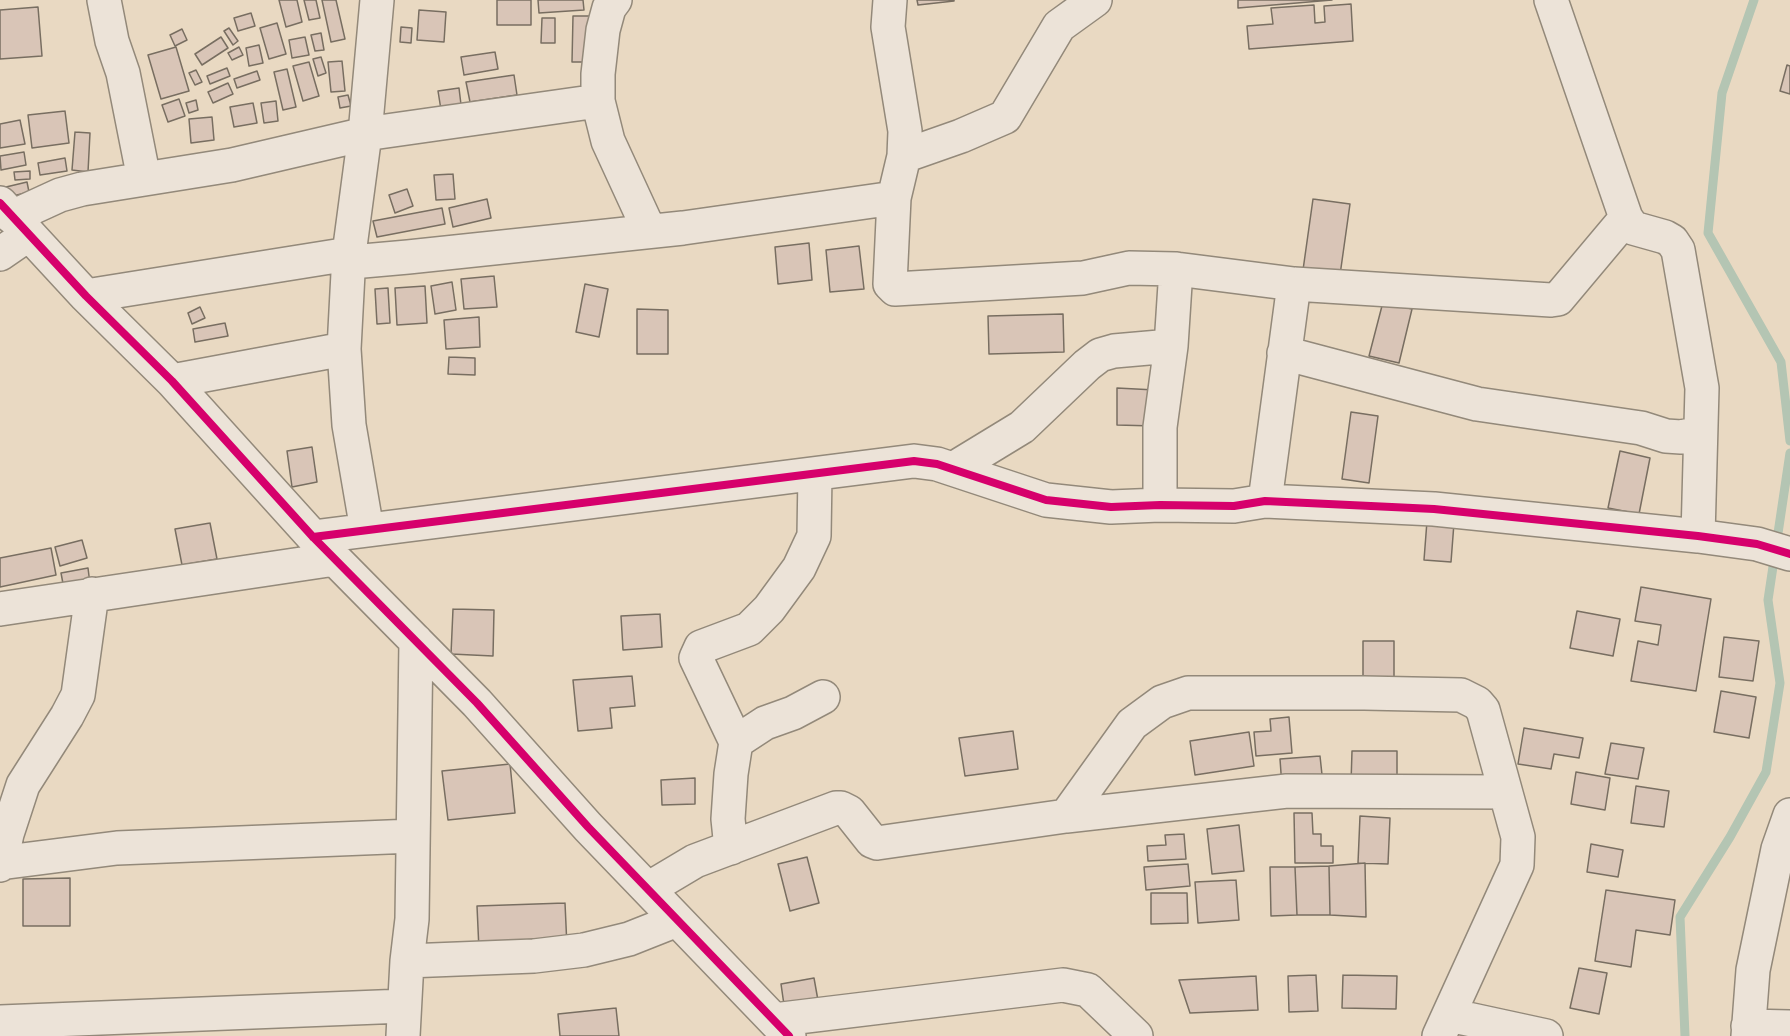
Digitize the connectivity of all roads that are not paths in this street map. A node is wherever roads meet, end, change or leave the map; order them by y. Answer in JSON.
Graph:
{"nodes":[{"id":1,"x":104,"y":0,"type":"edge"},
{"id":2,"x":377,"y":0,"type":"edge"},
{"id":3,"x":615,"y":0,"type":"edge"},
{"id":4,"x":890,"y":0,"type":"edge"},
{"id":5,"x":1095,"y":0,"type":"edge"},
{"id":6,"x":1551,"y":0,"type":"edge"},
{"id":7,"x":598,"y":101,"type":"junction"},
{"id":8,"x":365,"y":134,"type":"junction"},
{"id":9,"x":904,"y":156,"type":"junction"},
{"id":10,"x":144,"y":179,"type":"junction"},
{"id":11,"x":894,"y":198,"type":"junction"},
{"id":12,"x":14,"y":218,"type":"edge"},
{"id":13,"x":1626,"y":218,"type":"junction"},
{"id":14,"x":649,"y":230,"type":"junction"},
{"id":15,"x":0,"y":254,"type":"edge"},
{"id":16,"x":349,"y":254,"type":"junction"},
{"id":17,"x":1176,"y":269,"type":"junction"},
{"id":18,"x":1294,"y":284,"type":"junction"},
{"id":19,"x":86,"y":296,"type":"junction"},
{"id":20,"x":1171,"y":346,"type":"junction"},
{"id":21,"x":345,"y":349,"type":"junction"},
{"id":22,"x":1284,"y":353,"type":"junction"},
{"id":23,"x":172,"y":381,"type":"junction"},
{"id":24,"x":1700,"y":433,"type":"junction"},
{"id":25,"x":953,"y":470,"type":"junction"},
{"id":26,"x":815,"y":474,"type":"junction"},
{"id":27,"x":1265,"y":501,"type":"junction"},
{"id":28,"x":1160,"y":505,"type":"junction"},
{"id":29,"x":368,"y":530,"type":"junction"},
{"id":30,"x":1698,"y":536,"type":"junction"},
{"id":31,"x":324,"y":548,"type":"junction"},
{"id":32,"x":1790,"y":554,"type":"edge"},
{"id":33,"x":92,"y":594,"type":"junction"},
{"id":34,"x":0,"y":609,"type":"edge"},
{"id":35,"x":416,"y":641,"type":"junction"},
{"id":36,"x":823,"y":697,"type":"dead end"},
{"id":37,"x":736,"y":742,"type":"junction"},
{"id":38,"x":1504,"y":792,"type":"junction"},
{"id":39,"x":1790,"y":815,"type":"edge"},
{"id":40,"x":1066,"y":816,"type":"junction"},
{"id":41,"x":413,"y":836,"type":"junction"},
{"id":42,"x":731,"y":848,"type":"junction"},
{"id":43,"x":0,"y":864,"type":"edge"},
{"id":44,"x":648,"y":889,"type":"junction"},
{"id":45,"x":1777,"y":916,"type":"edge"},
{"id":46,"x":677,"y":920,"type":"junction"},
{"id":47,"x":407,"y":961,"type":"junction"},
{"id":48,"x":404,"y":1021,"type":"edge"},
{"id":49,"x":0,"y":1022,"type":"edge"},
{"id":50,"x":1444,"y":1025,"type":"edge"},
{"id":51,"x":1790,"y":1027,"type":"edge"},
{"id":52,"x":781,"y":1028,"type":"edge"},
{"id":53,"x":1748,"y":1031,"type":"edge"},
{"id":54,"x":1136,"y":1036,"type":"edge"},
{"id":55,"x":1546,"y":1036,"type":"edge"}],
"edges":[{"from":1,"to":10,"type":"street"},
{"from":2,"to":8,"type":"street"},
{"from":3,"to":7,"type":"street"},
{"from":4,"to":9,"type":"street"},
{"from":5,"to":9,"type":"street"},
{"from":6,"to":13,"type":"street"},
{"from":7,"to":8,"type":"street"},
{"from":7,"to":14,"type":"street"},
{"from":8,"to":10,"type":"street"},
{"from":8,"to":16,"type":"street"},
{"from":9,"to":11,"type":"street"},
{"from":10,"to":12,"type":"street"},
{"from":11,"to":14,"type":"street"},
{"from":11,"to":17,"type":"street"},
{"from":12,"to":15,"type":"street"},
{"from":12,"to":19,"type":"street"},
{"from":13,"to":18,"type":"street"},
{"from":13,"to":24,"type":"street"},
{"from":14,"to":16,"type":"street"},
{"from":16,"to":19,"type":"street"},
{"from":16,"to":21,"type":"street"},
{"from":17,"to":18,"type":"street"},
{"from":17,"to":20,"type":"street"},
{"from":18,"to":22,"type":"street"},
{"from":19,"to":23,"type":"street"},
{"from":20,"to":25,"type":"street"},
{"from":20,"to":28,"type":"street"},
{"from":21,"to":23,"type":"street"},
{"from":21,"to":29,"type":"street"},
{"from":22,"to":24,"type":"street"},
{"from":22,"to":27,"type":"street"},
{"from":23,"to":31,"type":"street"},
{"from":24,"to":30,"type":"street"},
{"from":25,"to":26,"type":"street"},
{"from":25,"to":28,"type":"street"},
{"from":26,"to":29,"type":"street"},
{"from":26,"to":37,"type":"street"},
{"from":27,"to":28,"type":"street"},
{"from":27,"to":30,"type":"street"},
{"from":29,"to":31,"type":"street"},
{"from":30,"to":32,"type":"street"},
{"from":31,"to":33,"type":"street"},
{"from":31,"to":35,"type":"street"},
{"from":33,"to":34,"type":"street"},
{"from":33,"to":43,"type":"street"},
{"from":35,"to":41,"type":"street"},
{"from":35,"to":44,"type":"street"},
{"from":36,"to":37,"type":"street"},
{"from":37,"to":42,"type":"street"},
{"from":38,"to":40,"type":"street"},
{"from":38,"to":40,"type":"street"},
{"from":38,"to":50,"type":"street"},
{"from":39,"to":45,"type":"street"},
{"from":40,"to":42,"type":"street"},
{"from":41,"to":43,"type":"street"},
{"from":41,"to":47,"type":"street"},
{"from":42,"to":44,"type":"street"},
{"from":44,"to":46,"type":"street"},
{"from":45,"to":53,"type":"street"},
{"from":46,"to":47,"type":"street"},
{"from":46,"to":52,"type":"street"},
{"from":47,"to":48,"type":"street"},
{"from":48,"to":49,"type":"street"},
{"from":50,"to":55,"type":"street"},
{"from":51,"to":53,"type":"street"},
{"from":52,"to":54,"type":"street"}]}
